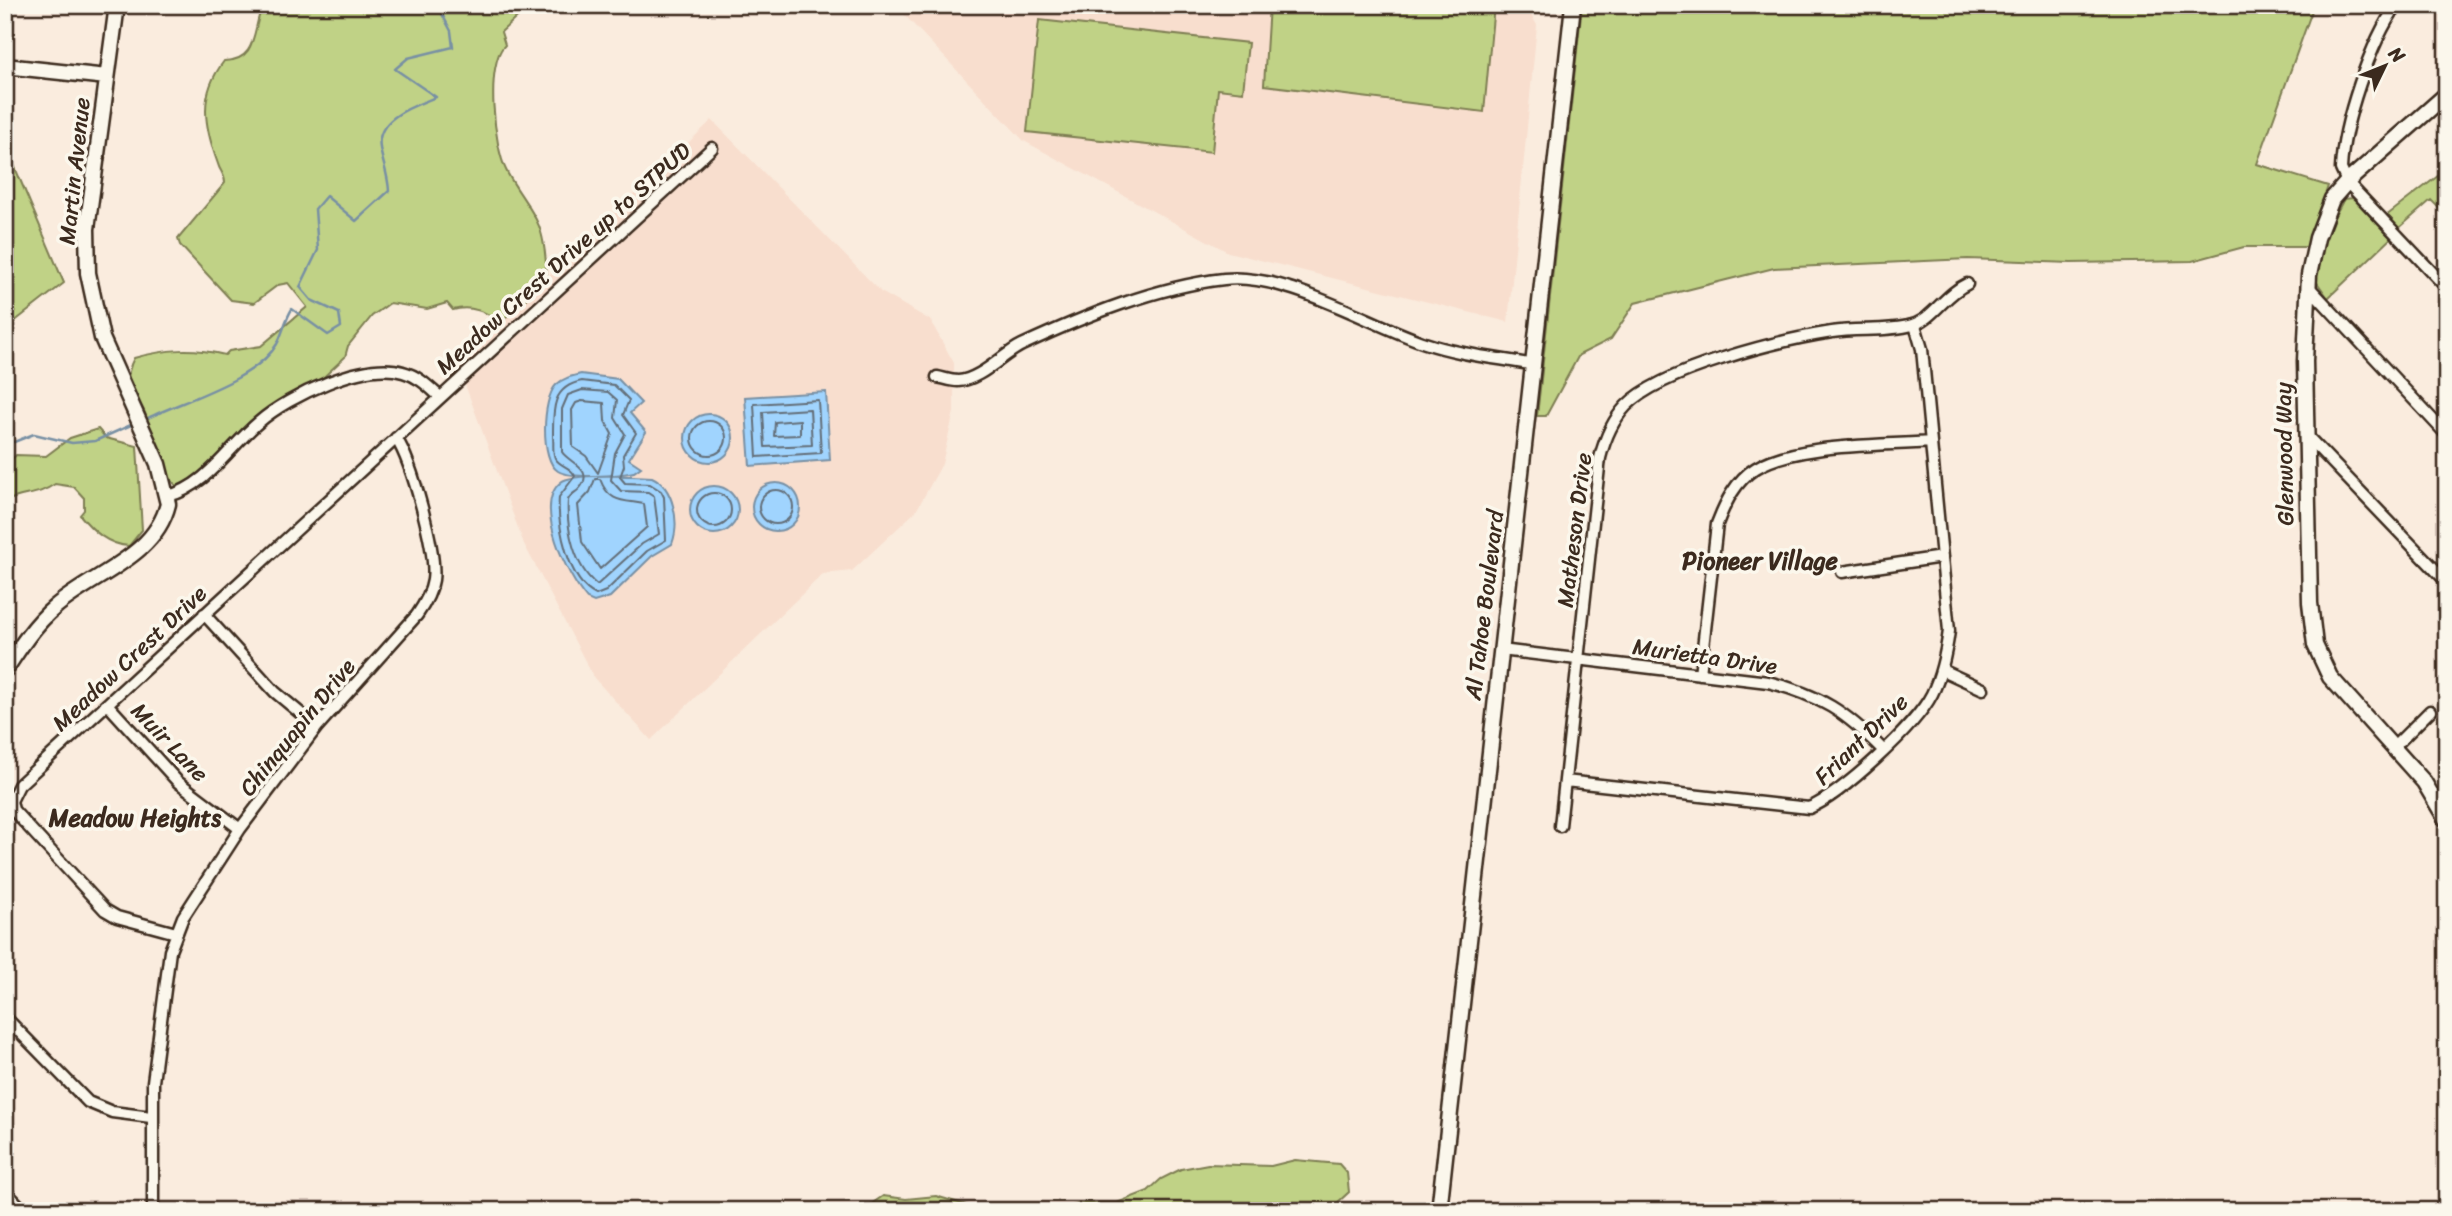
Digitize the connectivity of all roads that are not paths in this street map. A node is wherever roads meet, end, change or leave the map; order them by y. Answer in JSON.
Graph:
{"nodes":[{"id":1,"x":117,"y":5,"type":"edge"},
{"id":2,"x":1573,"y":5,"type":"edge"},
{"id":3,"x":2396,"y":5,"type":"edge"},
{"id":4,"x":5,"y":66,"type":"edge"},
{"id":5,"x":107,"y":77,"type":"junction"},
{"id":6,"x":2447,"y":94,"type":"edge"},
{"id":7,"x":712,"y":148,"type":"dead end"},
{"id":8,"x":2347,"y":182,"type":"junction"},
{"id":9,"x":1967,"y":284,"type":"dead end"},
{"id":10,"x":2308,"y":286,"type":"junction"},
{"id":11,"x":2447,"y":288,"type":"edge"},
{"id":12,"x":1915,"y":325,"type":"junction"},
{"id":13,"x":1535,"y":365,"type":"junction"},
{"id":14,"x":937,"y":377,"type":"dead end"},
{"id":15,"x":439,"y":396,"type":"junction"},
{"id":16,"x":2306,"y":435,"type":"junction"},
{"id":17,"x":2447,"y":435,"type":"edge"},
{"id":18,"x":396,"y":438,"type":"junction"},
{"id":19,"x":1930,"y":442,"type":"junction"},
{"id":20,"x":168,"y":496,"type":"junction"},
{"id":21,"x":1942,"y":557,"type":"junction"},
{"id":22,"x":1842,"y":572,"type":"dead end"},
{"id":23,"x":2447,"y":582,"type":"edge"},
{"id":24,"x":204,"y":614,"type":"junction"},
{"id":25,"x":1501,"y":650,"type":"junction"},
{"id":26,"x":1578,"y":659,"type":"junction"},
{"id":27,"x":5,"y":670,"type":"edge"},
{"id":28,"x":1942,"y":670,"type":"junction"},
{"id":29,"x":1700,"y":674,"type":"junction"},
{"id":30,"x":1983,"y":689,"type":"dead end"},
{"id":31,"x":108,"y":705,"type":"junction"},
{"id":32,"x":2430,"y":711,"type":"dead end"},
{"id":33,"x":317,"y":727,"type":"junction"},
{"id":34,"x":2393,"y":748,"type":"junction"},
{"id":35,"x":1883,"y":750,"type":"junction"},
{"id":36,"x":1565,"y":781,"type":"junction"},
{"id":37,"x":2447,"y":821,"type":"edge"},
{"id":38,"x":1560,"y":826,"type":"dead end"},
{"id":39,"x":240,"y":829,"type":"junction"},
{"id":40,"x":176,"y":933,"type":"junction"},
{"id":41,"x":5,"y":1017,"type":"edge"},
{"id":42,"x":151,"y":1117,"type":"junction"},
{"id":43,"x":5,"y":1191,"type":"edge"},
{"id":44,"x":24,"y":1211,"type":"edge"},
{"id":45,"x":153,"y":1211,"type":"edge"},
{"id":46,"x":1439,"y":1211,"type":"edge"}],
"edges":[{"from":1,"to":5,"type":"street","name":"Martin Avenue"},
{"from":2,"to":13,"type":"street","name":"Al Tahoe Boulevard"},
{"from":3,"to":8,"type":"street"},
{"from":4,"to":5,"type":"street"},
{"from":5,"to":20,"type":"street","name":"Martin Avenue"},
{"from":6,"to":8,"type":"street","name":"Glenwood Way"},
{"from":7,"to":15,"type":"street","name":"Meadow Crest Drive up to STPUD"},
{"from":8,"to":10,"type":"street","name":"Glenwood Way"},
{"from":8,"to":11,"type":"street"},
{"from":9,"to":12,"type":"street"},
{"from":10,"to":16,"type":"street","name":"Glenwood Way"},
{"from":10,"to":17,"type":"street"},
{"from":12,"to":19,"type":"street","name":"Friant Drive"},
{"from":12,"to":26,"type":"street","name":"Matheson Drive"},
{"from":13,"to":14,"type":"street"},
{"from":13,"to":25,"type":"street","name":"Al Tahoe Boulevard"},
{"from":15,"to":18,"type":"street","name":"Meadow Crest Drive"},
{"from":15,"to":20,"type":"street"},
{"from":16,"to":23,"type":"street"},
{"from":16,"to":34,"type":"street","name":"Glenwood Way"},
{"from":18,"to":24,"type":"street","name":"Meadow Crest Drive"},
{"from":18,"to":33,"type":"street","name":"Chinquapin Drive"},
{"from":19,"to":21,"type":"street","name":"Friant Drive"},
{"from":19,"to":29,"type":"street"},
{"from":20,"to":27,"type":"street"},
{"from":21,"to":22,"type":"street"},
{"from":21,"to":28,"type":"street","name":"Friant Drive"},
{"from":24,"to":31,"type":"street","name":"Meadow Crest Drive"},
{"from":24,"to":33,"type":"street"},
{"from":25,"to":26,"type":"street","name":"Murietta Drive"},
{"from":25,"to":46,"type":"street","name":"Al Tahoe Boulevard"},
{"from":26,"to":29,"type":"street","name":"Murietta Drive"},
{"from":26,"to":36,"type":"street","name":"Matheson Drive"},
{"from":28,"to":30,"type":"street"},
{"from":28,"to":35,"type":"street","name":"Friant Drive"},
{"from":29,"to":35,"type":"street","name":"Murietta Drive"},
{"from":31,"to":39,"type":"street","name":"Muir Lane"},
{"from":31,"to":40,"type":"street","name":"Meadow Crest Drive"},
{"from":32,"to":34,"type":"street"},
{"from":33,"to":39,"type":"street","name":"Chinquapin Drive"},
{"from":34,"to":37,"type":"street","name":"Glenwood Way"},
{"from":35,"to":36,"type":"street","name":"Friant Drive"},
{"from":36,"to":38,"type":"street","name":"Matheson Drive"},
{"from":39,"to":40,"type":"street","name":"Chinquapin Drive"},
{"from":40,"to":42,"type":"street","name":"Chinquapin Drive"},
{"from":41,"to":42,"type":"street"},
{"from":42,"to":45,"type":"street","name":"Chinquapin Drive"},
{"from":43,"to":44,"type":"street"}]}
